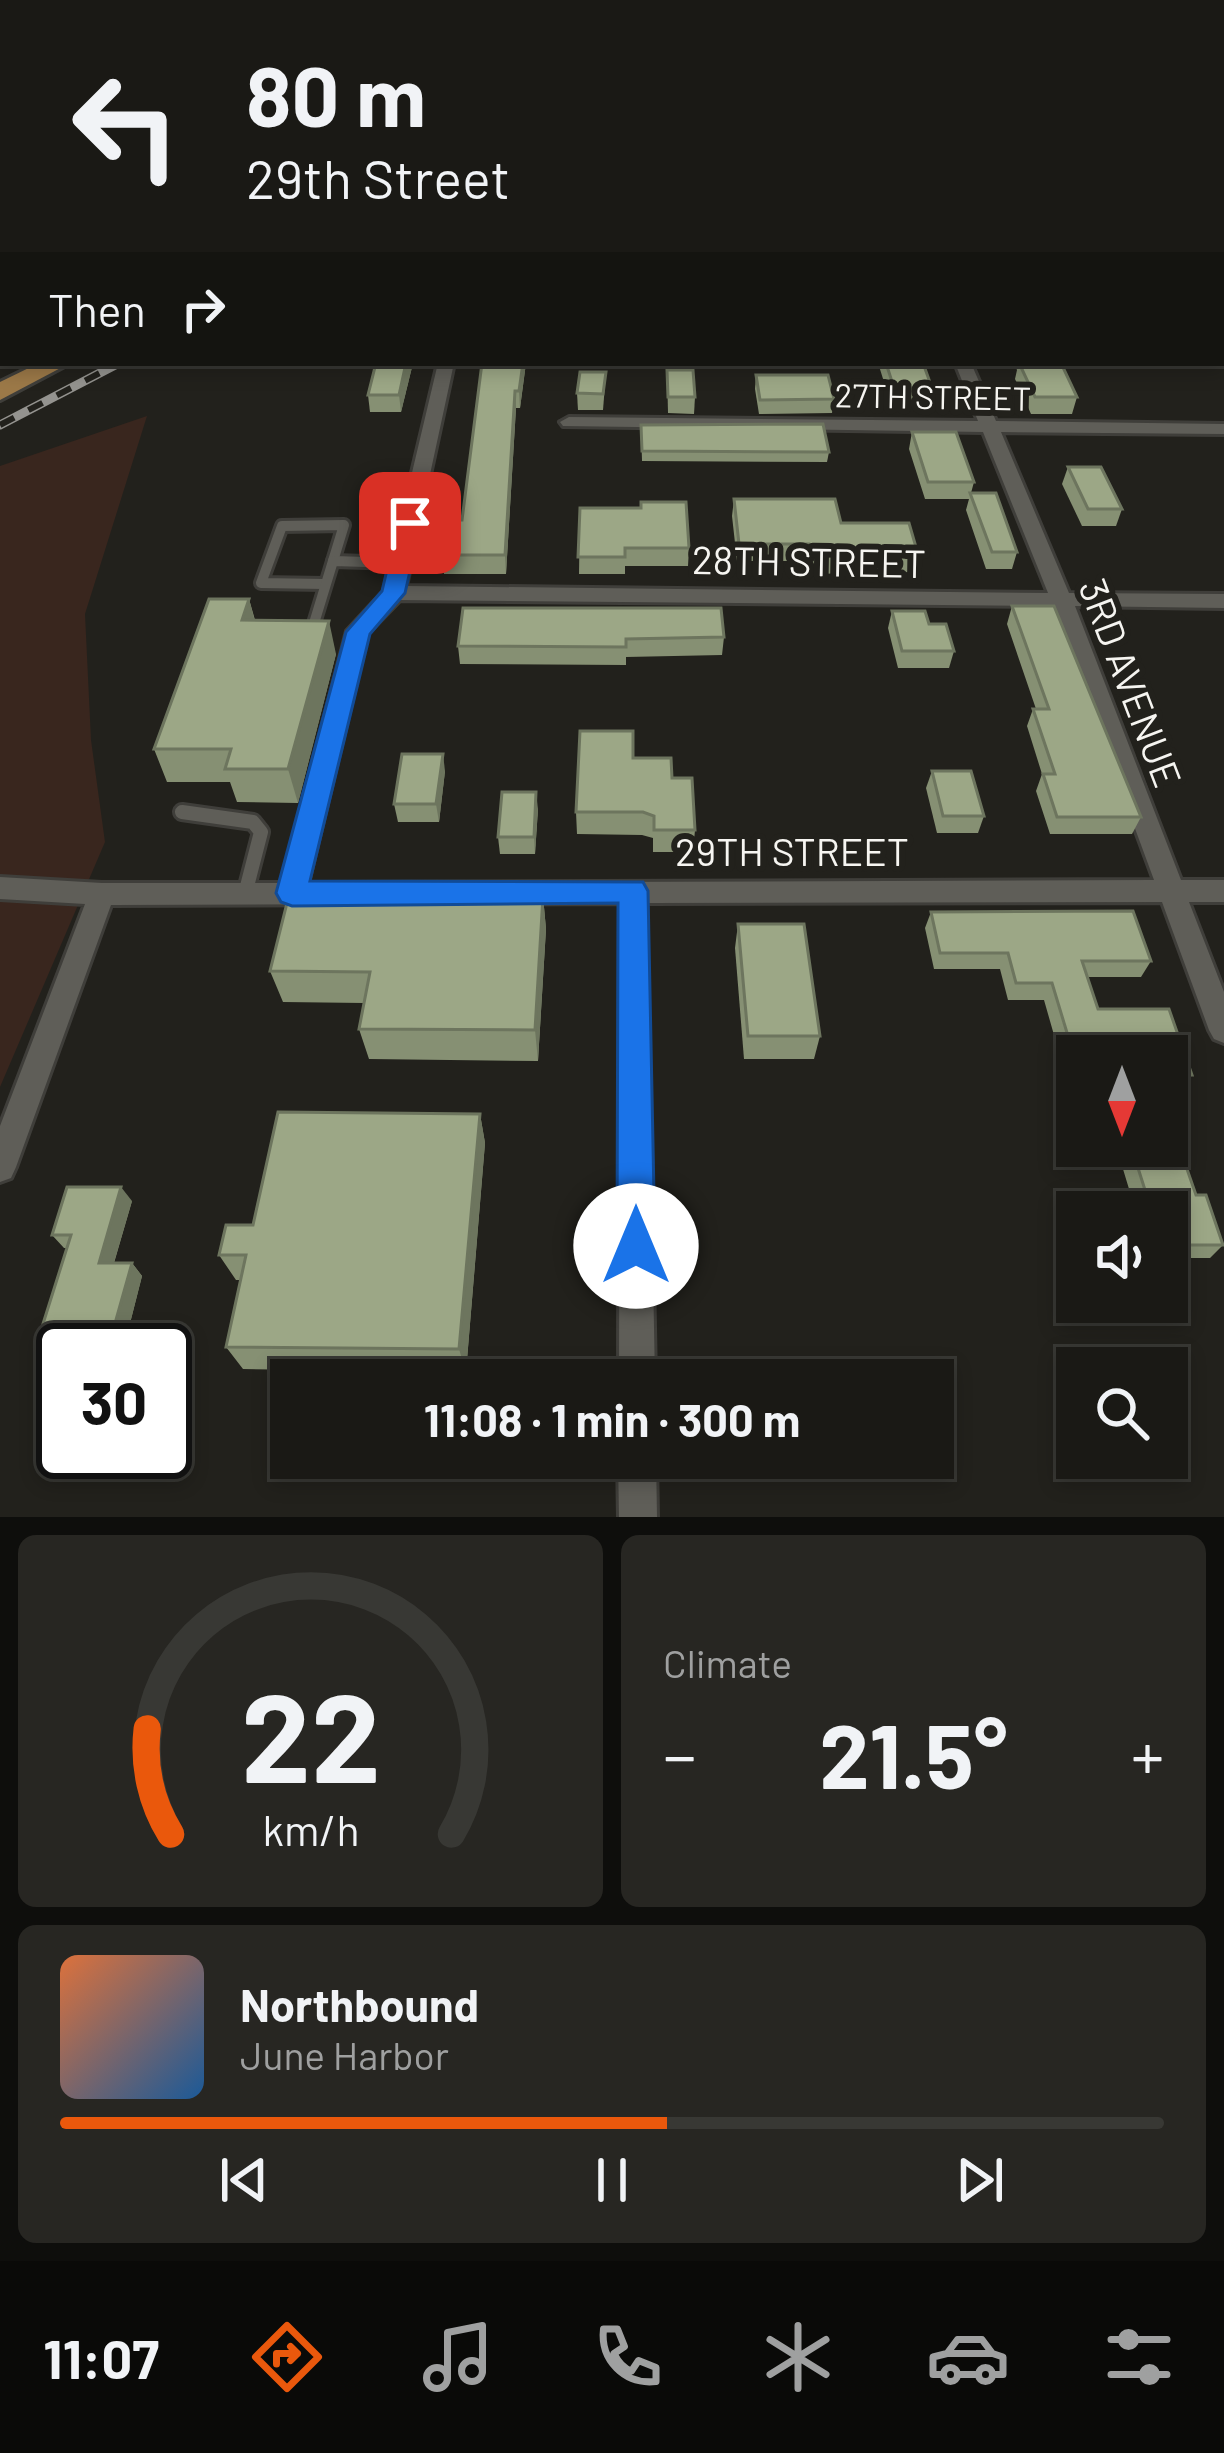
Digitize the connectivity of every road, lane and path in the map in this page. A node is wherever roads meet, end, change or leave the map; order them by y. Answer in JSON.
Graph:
{"nodes":[{"id":1,"x":672,"y":0,"type":"edge"},
{"id":2,"x":743,"y":0,"type":"edge"},
{"id":3,"x":52,"y":366,"type":"edge"},
{"id":4,"x":445,"y":366,"type":"edge"},
{"id":5,"x":964,"y":366,"type":"edge"},
{"id":6,"x":0,"y":392,"type":"edge"},
{"id":7,"x":569,"y":422,"type":"dead end"},
{"id":8,"x":989,"y":428,"type":"junction"},
{"id":9,"x":1224,"y":429,"type":"edge"},
{"id":10,"x":333,"y":561,"type":"junction"},
{"id":11,"x":400,"y":563,"type":"junction"},
{"id":12,"x":325,"y":584,"type":"junction"},
{"id":13,"x":394,"y":593,"type":"junction"},
{"id":14,"x":1062,"y":601,"type":"junction"},
{"id":15,"x":1224,"y":601,"type":"edge"},
{"id":16,"x":310,"y":635,"type":"edge"},
{"id":17,"x":182,"y":812,"type":"dead end"},
{"id":18,"x":0,"y":888,"type":"edge"},
{"id":19,"x":633,"y":891,"type":"junction"},
{"id":20,"x":1224,"y":891,"type":"edge"},
{"id":21,"x":1170,"y":892,"type":"junction"},
{"id":22,"x":244,"y":893,"type":"junction"},
{"id":23,"x":292,"y":893,"type":"junction"},
{"id":24,"x":102,"y":894,"type":"junction"},
{"id":25,"x":1224,"y":1030,"type":"edge"},
{"id":26,"x":0,"y":1167,"type":"edge"},
{"id":27,"x":637,"y":1359,"type":"edge"},
{"id":28,"x":638,"y":1479,"type":"edge"},
{"id":29,"x":638,"y":1517,"type":"edge"}],
"edges":[{"from":1,"to":2,"type":"lane"},
{"from":3,"to":6,"type":"main road"},
{"from":4,"to":11,"type":"street"},
{"from":5,"to":8,"type":"street","name":"3RD AVENUE"},
{"from":7,"to":8,"type":"street","name":"27TH STREET"},
{"from":8,"to":9,"type":"street","name":"27TH STREET"},
{"from":8,"to":14,"type":"street","name":"3RD AVENUE"},
{"from":10,"to":11,"type":"lane"},
{"from":10,"to":12,"type":"lane"},
{"from":10,"to":12,"type":"lane"},
{"from":11,"to":13,"type":"street"},
{"from":12,"to":16,"type":"lane"},
{"from":13,"to":14,"type":"street","name":"28TH STREET"},
{"from":13,"to":23,"type":"street"},
{"from":14,"to":15,"type":"street","name":"28TH STREET"},
{"from":14,"to":21,"type":"street","name":"3RD AVENUE"},
{"from":17,"to":22,"type":"lane"},
{"from":18,"to":24,"type":"street","name":"29TH STREET"},
{"from":19,"to":21,"type":"street","name":"29TH STREET"},
{"from":19,"to":23,"type":"street","name":"29TH STREET"},
{"from":19,"to":27,"type":"street"},
{"from":20,"to":21,"type":"street","name":"29TH STREET"},
{"from":21,"to":25,"type":"street","name":"3RD AVENUE"},
{"from":22,"to":23,"type":"street","name":"29TH STREET"},
{"from":22,"to":24,"type":"street","name":"29TH STREET"},
{"from":24,"to":26,"type":"street"},
{"from":28,"to":29,"type":"street"}]}
